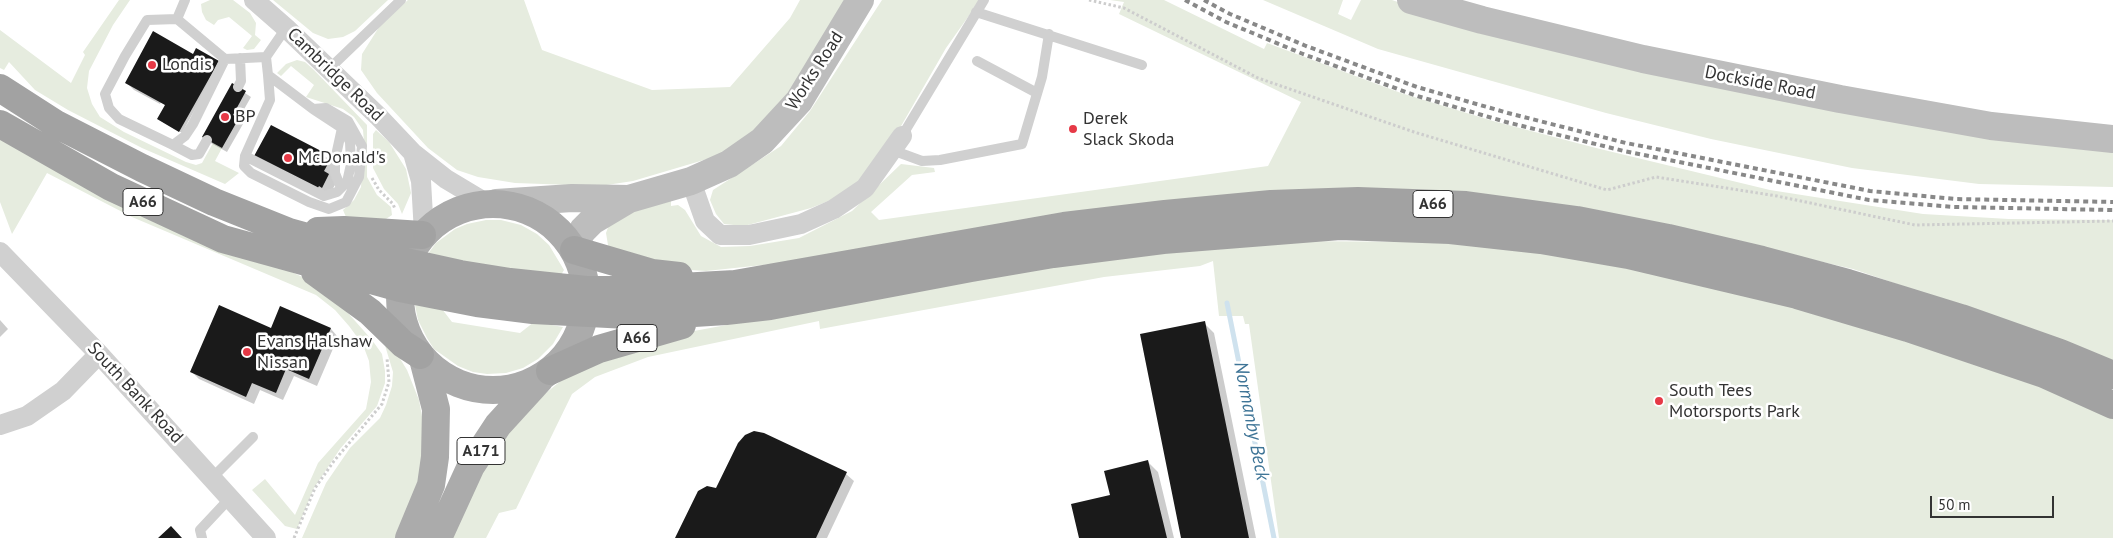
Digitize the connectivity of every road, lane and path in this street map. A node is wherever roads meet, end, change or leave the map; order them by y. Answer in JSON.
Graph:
{"nodes":[{"id":1,"x":186,"y":0,"type":"edge"},
{"id":2,"x":254,"y":0,"type":"edge"},
{"id":3,"x":401,"y":0,"type":"edge"},
{"id":4,"x":860,"y":0,"type":"edge"},
{"id":5,"x":984,"y":0,"type":"edge"},
{"id":6,"x":1089,"y":0,"type":"edge"},
{"id":7,"x":1412,"y":0,"type":"edge"},
{"id":8,"x":976,"y":12,"type":"junction"},
{"id":9,"x":177,"y":20,"type":"junction"},
{"id":10,"x":286,"y":28,"type":"junction"},
{"id":11,"x":1048,"y":34,"type":"junction"},
{"id":12,"x":266,"y":56,"type":"junction"},
{"id":13,"x":240,"y":58,"type":"junction"},
{"id":14,"x":225,"y":59,"type":"junction"},
{"id":15,"x":977,"y":61,"type":"dead end"},
{"id":16,"x":1142,"y":65,"type":"dead end"},
{"id":17,"x":329,"y":69,"type":"junction"},
{"id":18,"x":268,"y":75,"type":"junction"},
{"id":19,"x":238,"y":87,"type":"dead end"},
{"id":20,"x":0,"y":88,"type":"edge"},
{"id":21,"x":1037,"y":93,"type":"junction"},
{"id":22,"x":313,"y":109,"type":"junction"},
{"id":23,"x":0,"y":124,"type":"edge"},
{"id":24,"x":342,"y":128,"type":"junction"},
{"id":25,"x":2113,"y":139,"type":"edge"},
{"id":26,"x":207,"y":140,"type":"dead end"},
{"id":27,"x":897,"y":143,"type":"junction"},
{"id":28,"x":173,"y":145,"type":"junction"},
{"id":29,"x":413,"y":153,"type":"junction"},
{"id":30,"x":245,"y":156,"type":"junction"},
{"id":31,"x":370,"y":172,"type":"dead end"},
{"id":32,"x":691,"y":180,"type":"junction"},
{"id":33,"x":341,"y":188,"type":"junction"},
{"id":34,"x":629,"y":198,"type":"junction"},
{"id":35,"x":491,"y":203,"type":"junction"},
{"id":36,"x":395,"y":209,"type":"dead end"},
{"id":37,"x":2113,"y":221,"type":"edge"},
{"id":38,"x":289,"y":232,"type":"junction"},
{"id":39,"x":423,"y":234,"type":"junction"},
{"id":40,"x":573,"y":248,"type":"junction"},
{"id":41,"x":0,"y":252,"type":"edge"},
{"id":42,"x":294,"y":260,"type":"junction"},
{"id":43,"x":406,"y":262,"type":"junction"},
{"id":44,"x":735,"y":284,"type":"junction"},
{"id":45,"x":400,"y":288,"type":"junction"},
{"id":46,"x":586,"y":301,"type":"junction"},
{"id":47,"x":726,"y":311,"type":"junction"},
{"id":48,"x":385,"y":352,"type":"dead end"},
{"id":49,"x":99,"y":354,"type":"junction"},
{"id":50,"x":421,"y":357,"type":"junction"},
{"id":51,"x":546,"y":373,"type":"junction"},
{"id":52,"x":2113,"y":375,"type":"edge"},
{"id":53,"x":2113,"y":405,"type":"edge"},
{"id":54,"x":0,"y":425,"type":"edge"},
{"id":55,"x":253,"y":438,"type":"dead end"},
{"id":56,"x":212,"y":478,"type":"junction"},
{"id":57,"x":230,"y":498,"type":"junction"},
{"id":58,"x":202,"y":538,"type":"edge"},
{"id":59,"x":266,"y":538,"type":"edge"},
{"id":60,"x":294,"y":538,"type":"edge"},
{"id":61,"x":409,"y":538,"type":"edge"},
{"id":62,"x":438,"y":538,"type":"edge"}],
"edges":[{"from":1,"to":9,"type":"lane"},
{"from":2,"to":10,"type":"street","name":"Cambridge Road"},
{"from":3,"to":17,"type":"lane"},
{"from":4,"to":32,"type":"main road","name":"Works Road"},
{"from":5,"to":8,"type":"lane"},
{"from":6,"to":37,"type":"path"},
{"from":7,"to":25,"type":"main road","name":"Dockside Road"},
{"from":8,"to":11,"type":"lane"},
{"from":8,"to":27,"type":"lane"},
{"from":9,"to":14,"type":"lane"},
{"from":9,"to":28,"type":"lane"},
{"from":10,"to":12,"type":"lane"},
{"from":10,"to":17,"type":"street","name":"Cambridge Road"},
{"from":11,"to":16,"type":"lane"},
{"from":11,"to":21,"type":"lane"},
{"from":12,"to":13,"type":"lane"},
{"from":12,"to":18,"type":"lane"},
{"from":13,"to":14,"type":"lane"},
{"from":13,"to":19,"type":"lane"},
{"from":14,"to":28,"type":"lane"},
{"from":15,"to":21,"type":"lane"},
{"from":17,"to":29,"type":"street","name":"Cambridge Road"},
{"from":18,"to":22,"type":"lane"},
{"from":18,"to":30,"type":"lane"},
{"from":20,"to":38,"type":"highway","number":"A66"},
{"from":21,"to":27,"type":"lane"},
{"from":22,"to":24,"type":"lane"},
{"from":22,"to":30,"type":"lane"},
{"from":23,"to":42,"type":"highway","number":"A66"},
{"from":24,"to":33,"type":"lane"},
{"from":24,"to":33,"type":"lane"},
{"from":26,"to":28,"type":"lane"},
{"from":27,"to":32,"type":"street"},
{"from":29,"to":35,"type":"street","name":"Cambridge Road"},
{"from":29,"to":39,"type":"street","name":"Cambridge Road"},
{"from":30,"to":33,"type":"lane"},
{"from":31,"to":36,"type":"path"},
{"from":32,"to":34,"type":"main road","name":"Works Road"},
{"from":34,"to":35,"type":"main road","name":"Works Road"},
{"from":34,"to":40,"type":"main road","name":"Works Road"},
{"from":35,"to":39,"type":"main road"},
{"from":35,"to":40,"type":"main road"},
{"from":38,"to":39,"type":"highway","number":"A66"},
{"from":38,"to":43,"type":"highway","number":"A66"},
{"from":39,"to":43,"type":"main road"},
{"from":40,"to":44,"type":"highway","number":"A66"},
{"from":40,"to":46,"type":"main road"},
{"from":41,"to":49,"type":"street","name":"South Bank Road"},
{"from":42,"to":45,"type":"highway","number":"A66"},
{"from":42,"to":50,"type":"highway","number":"A66"},
{"from":43,"to":45,"type":"main road"},
{"from":43,"to":46,"type":"highway","number":"A66"},
{"from":44,"to":46,"type":"highway","number":"A66"},
{"from":44,"to":52,"type":"highway","number":"A66"},
{"from":45,"to":46,"type":"highway","number":"A66"},
{"from":45,"to":50,"type":"main road"},
{"from":46,"to":47,"type":"highway","number":"A66"},
{"from":46,"to":51,"type":"main road"},
{"from":47,"to":51,"type":"highway","number":"A66"},
{"from":47,"to":53,"type":"highway","number":"A66"},
{"from":48,"to":60,"type":"path"},
{"from":49,"to":54,"type":"street"},
{"from":49,"to":56,"type":"street","name":"South Bank Road"},
{"from":50,"to":51,"type":"main road"},
{"from":50,"to":61,"type":"main road","number":"A171"},
{"from":51,"to":62,"type":"main road","number":"A171"},
{"from":55,"to":56,"type":"lane"},
{"from":56,"to":57,"type":"street","name":"South Bank Road"},
{"from":57,"to":58,"type":"lane"},
{"from":57,"to":59,"type":"street","name":"South Bank Road"}]}
